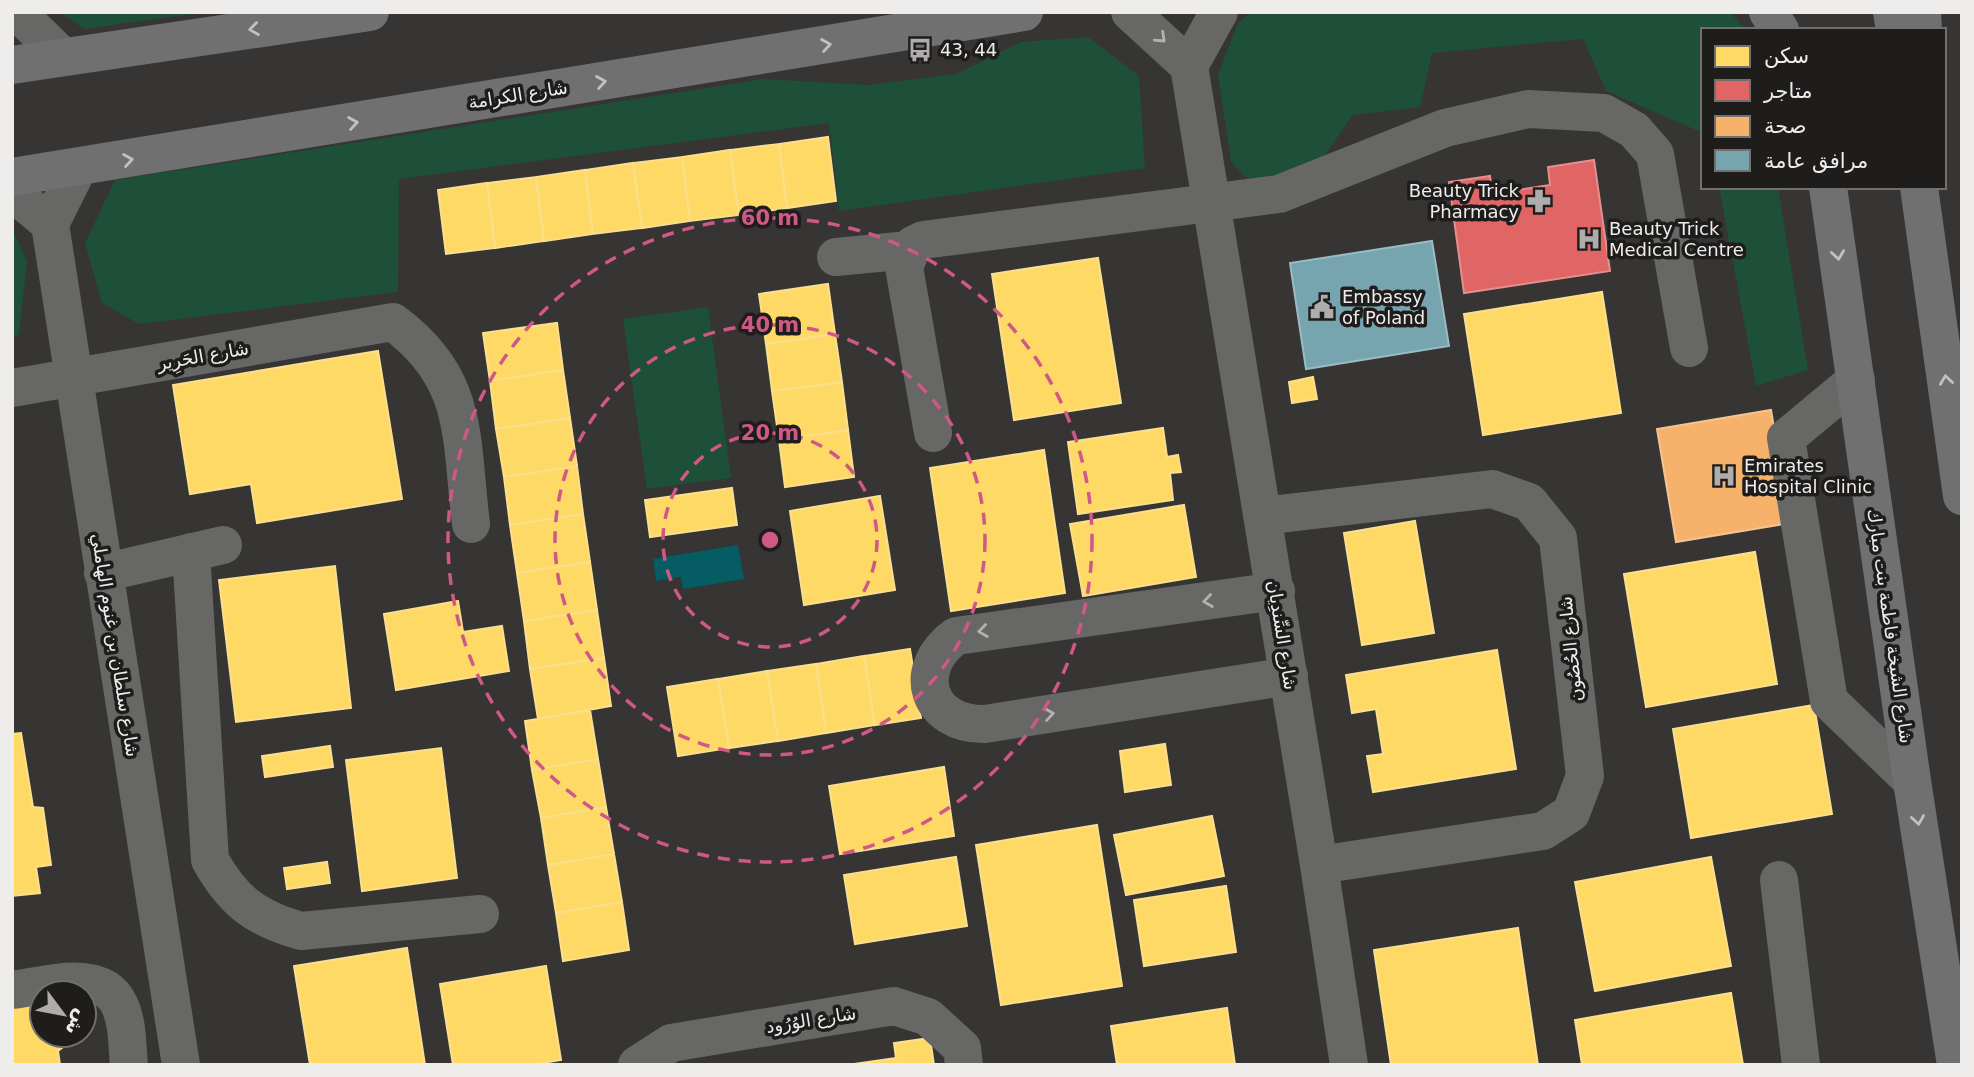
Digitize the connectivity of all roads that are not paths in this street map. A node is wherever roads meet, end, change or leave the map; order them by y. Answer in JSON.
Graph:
{"nodes":[{"id":1,"x":17,"y":12,"type":"edge"},
{"id":2,"x":370,"y":12,"type":"edge"},
{"id":3,"x":1024,"y":12,"type":"edge"},
{"id":4,"x":1130,"y":12,"type":"edge"},
{"id":5,"x":1219,"y":12,"type":"edge"},
{"id":6,"x":1768,"y":12,"type":"edge"},
{"id":7,"x":1779,"y":28,"type":"edge"},
{"id":8,"x":63,"y":57,"type":"junction"},
{"id":9,"x":12,"y":65,"type":"edge"},
{"id":10,"x":1189,"y":66,"type":"junction"},
{"id":11,"x":78,"y":168,"type":"junction"},
{"id":12,"x":12,"y":177,"type":"edge"},
{"id":13,"x":1828,"y":189,"type":"edge"},
{"id":14,"x":1919,"y":189,"type":"edge"},
{"id":15,"x":12,"y":192,"type":"edge"},
{"id":16,"x":1213,"y":205,"type":"junction"},
{"id":17,"x":50,"y":224,"type":"junction"},
{"id":18,"x":909,"y":250,"type":"junction"},
{"id":19,"x":836,"y":257,"type":"dead end"},
{"id":20,"x":1689,"y":348,"type":"dead end"},
{"id":21,"x":73,"y":379,"type":"junction"},
{"id":22,"x":1856,"y":380,"type":"junction"},
{"id":23,"x":12,"y":388,"type":"edge"},
{"id":24,"x":933,"y":433,"type":"dead end"},
{"id":25,"x":1962,"y":496,"type":"edge"},
{"id":26,"x":1263,"y":516,"type":"junction"},
{"id":27,"x":471,"y":524,"type":"dead end"},
{"id":28,"x":103,"y":573,"type":"junction"},
{"id":29,"x":1276,"y":592,"type":"junction"},
{"id":30,"x":1289,"y":676,"type":"junction"},
{"id":31,"x":1912,"y":781,"type":"junction"},
{"id":32,"x":209,"y":860,"type":"junction"},
{"id":33,"x":1320,"y":865,"type":"junction"},
{"id":34,"x":151,"y":875,"type":"junction"},
{"id":35,"x":1779,"y":880,"type":"dead end"},
{"id":36,"x":480,"y":914,"type":"dead end"},
{"id":37,"x":12,"y":990,"type":"edge"},
{"id":38,"x":172,"y":1010,"type":"junction"},
{"id":39,"x":123,"y":1018,"type":"junction"},
{"id":40,"x":129,"y":1065,"type":"edge"},
{"id":41,"x":181,"y":1065,"type":"edge"},
{"id":42,"x":637,"y":1065,"type":"edge"},
{"id":43,"x":964,"y":1065,"type":"edge"},
{"id":44,"x":1349,"y":1065,"type":"edge"},
{"id":45,"x":1801,"y":1065,"type":"edge"},
{"id":46,"x":1956,"y":1065,"type":"edge"}],
"edges":[{"from":1,"to":8,"type":"street"},
{"from":2,"to":8,"type":"main road","one_way":true},
{"from":11,"to":3,"type":"main road","name":"شارع الكرامة","one_way":true},
{"from":4,"to":10,"type":"street","one_way":true},
{"from":5,"to":10,"type":"street"},
{"from":6,"to":7,"type":"main road"},
{"from":8,"to":9,"type":"main road"},
{"from":10,"to":16,"type":"street","name":"شارع السِّندِيان"},
{"from":11,"to":12,"type":"main road","name":"شارع الكرامة"},
{"from":11,"to":17,"type":"street"},
{"from":13,"to":22,"type":"main road","name":"شارع الشيخة فاطمة بنت مبارك","one_way":true},
{"from":25,"to":14,"type":"main road","one_way":true},
{"from":15,"to":17,"type":"street"},
{"from":16,"to":18,"type":"street"},
{"from":16,"to":20,"type":"street"},
{"from":16,"to":26,"type":"street","name":"شارع السِّندِيان"},
{"from":17,"to":21,"type":"street","name":"شارع سلطان بن غنوم الهاملي"},
{"from":18,"to":19,"type":"street"},
{"from":18,"to":24,"type":"street"},
{"from":21,"to":23,"type":"street","name":"شارع الحَرِير"},
{"from":21,"to":27,"type":"street","name":"شارع الحَرِير"},
{"from":21,"to":28,"type":"street","name":"شارع سلطان بن غنوم الهاملي"},
{"from":22,"to":31,"type":"main road","name":"شارع الشيخة فاطمة بنت مبارك"},
{"from":22,"to":31,"type":"street"},
{"from":26,"to":29,"type":"street","name":"شارع السِّندِيان"},
{"from":26,"to":33,"type":"street","name":"شارع الحُصُون"},
{"from":28,"to":32,"type":"street"},
{"from":28,"to":34,"type":"street","name":"شارع سلطان بن غنوم الهاملي"},
{"from":29,"to":30,"type":"street","name":"شارع السِّندِيان"},
{"from":29,"to":30,"type":"street","one_way":true},
{"from":30,"to":33,"type":"street","name":"شارع السِّندِيان"},
{"from":31,"to":46,"type":"main road","name":"شارع الشيخة فاطمة بنت مبارك","one_way":true},
{"from":32,"to":34,"type":"street"},
{"from":32,"to":36,"type":"street"},
{"from":33,"to":44,"type":"street","name":"شارع السِّندِيان"},
{"from":34,"to":38,"type":"street","name":"شارع سلطان بن غنوم الهاملي"},
{"from":35,"to":45,"type":"street"},
{"from":37,"to":39,"type":"street"},
{"from":38,"to":39,"type":"street"},
{"from":38,"to":41,"type":"street","name":"شارع سلطان بن غنوم الهاملي"},
{"from":39,"to":40,"type":"street"},
{"from":42,"to":43,"type":"street","name":"شارع الوُرُود"}]}
